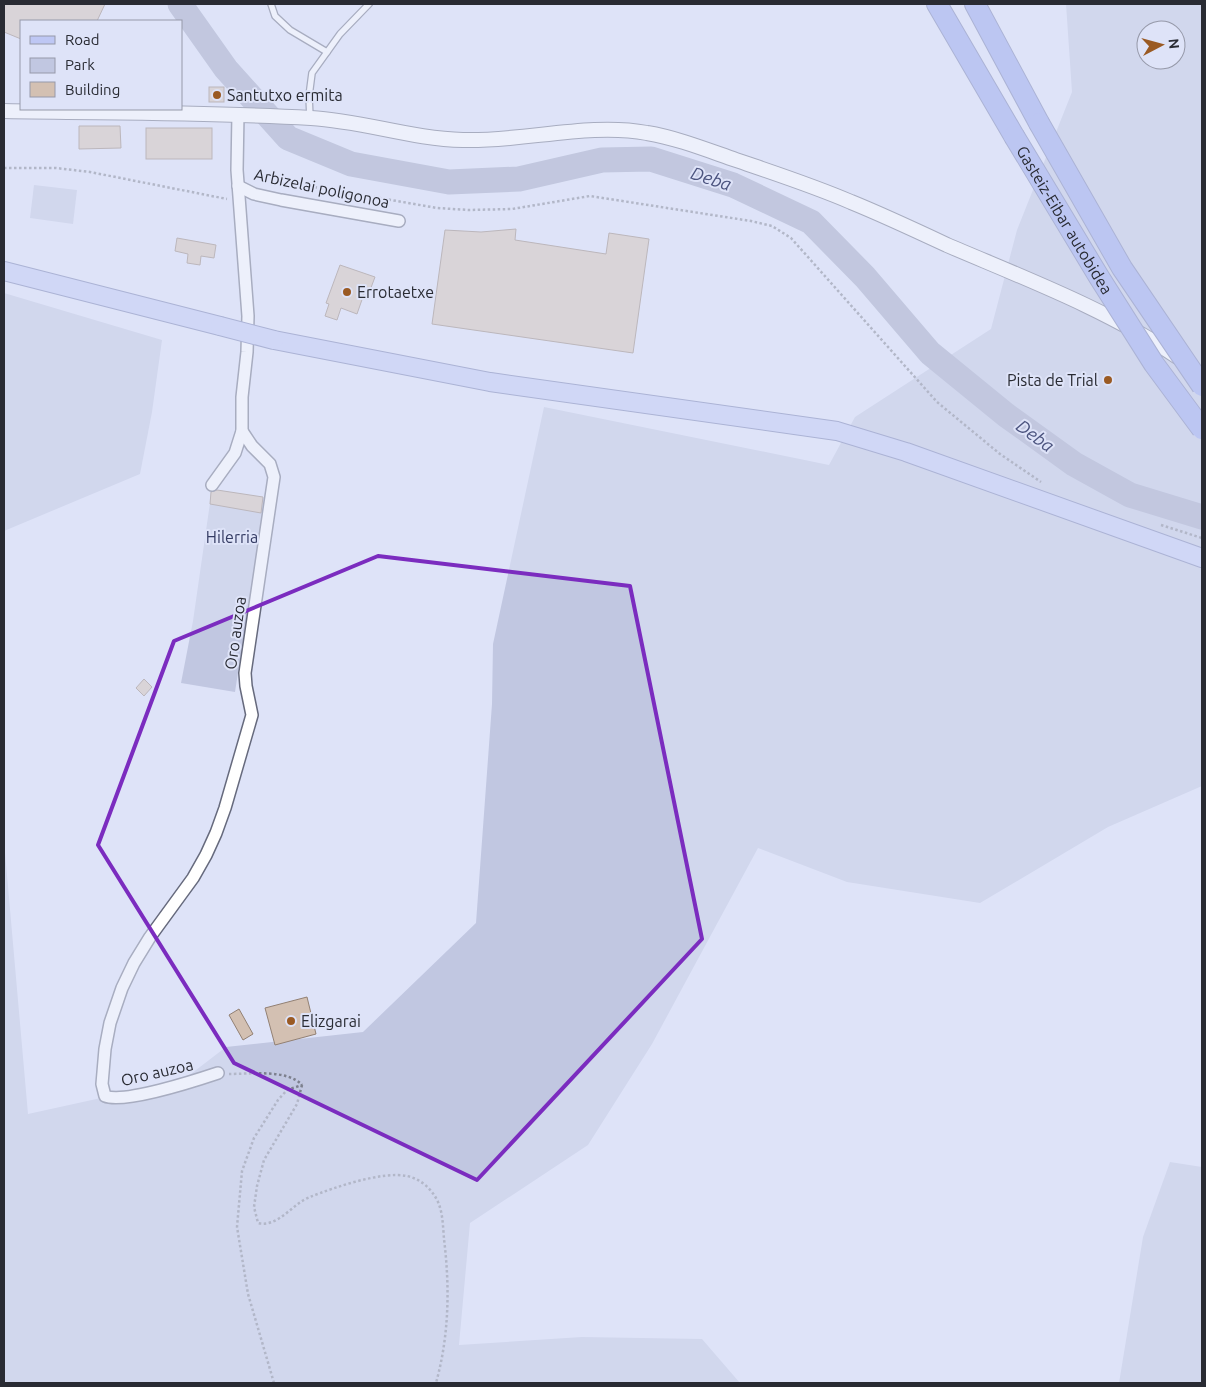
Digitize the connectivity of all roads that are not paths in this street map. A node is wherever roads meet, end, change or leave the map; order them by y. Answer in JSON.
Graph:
{"nodes":[{"id":1,"x":271,"y":4,"type":"edge"},
{"id":2,"x":369,"y":4,"type":"edge"},
{"id":3,"x":937,"y":4,"type":"edge"},
{"id":4,"x":975,"y":4,"type":"edge"},
{"id":5,"x":327,"y":52,"type":"junction"},
{"id":6,"x":4,"y":111,"type":"edge"},
{"id":7,"x":243,"y":114,"type":"junction"},
{"id":8,"x":303,"y":118,"type":"junction"},
{"id":9,"x":238,"y":186,"type":"junction"},
{"id":10,"x":398,"y":221,"type":"dead end"},
{"id":11,"x":4,"y":272,"type":"edge"},
{"id":12,"x":1202,"y":373,"type":"edge"},
{"id":13,"x":1202,"y":386,"type":"edge"},
{"id":14,"x":1202,"y":429,"type":"edge"},
{"id":15,"x":242,"y":431,"type":"junction"},
{"id":16,"x":212,"y":485,"type":"dead end"},
{"id":17,"x":1202,"y":558,"type":"edge"},
{"id":18,"x":218,"y":1073,"type":"road end"}],
"edges":[{"from":1,"to":5,"type":"lane"},
{"from":2,"to":5,"type":"lane"},
{"from":3,"to":14,"type":"highway","name":"Gasteiz-Eibar autobidea","bridge":true},
{"from":4,"to":13,"type":"highway","name":"Gasteiz-Eibar autobidea","bridge":true},
{"from":5,"to":8,"type":"lane"},
{"from":6,"to":7,"type":"street"},
{"from":7,"to":8,"type":"street"},
{"from":7,"to":9,"type":"street"},
{"from":8,"to":12,"type":"street"},
{"from":9,"to":10,"type":"street","name":"Arbizelai poligonoa"},
{"from":9,"to":15,"type":"street"},
{"from":11,"to":17,"type":"main road","bridge":true},
{"from":15,"to":16,"type":"street"},
{"from":15,"to":18,"type":"street","name":"Oro auzoa"}]}
